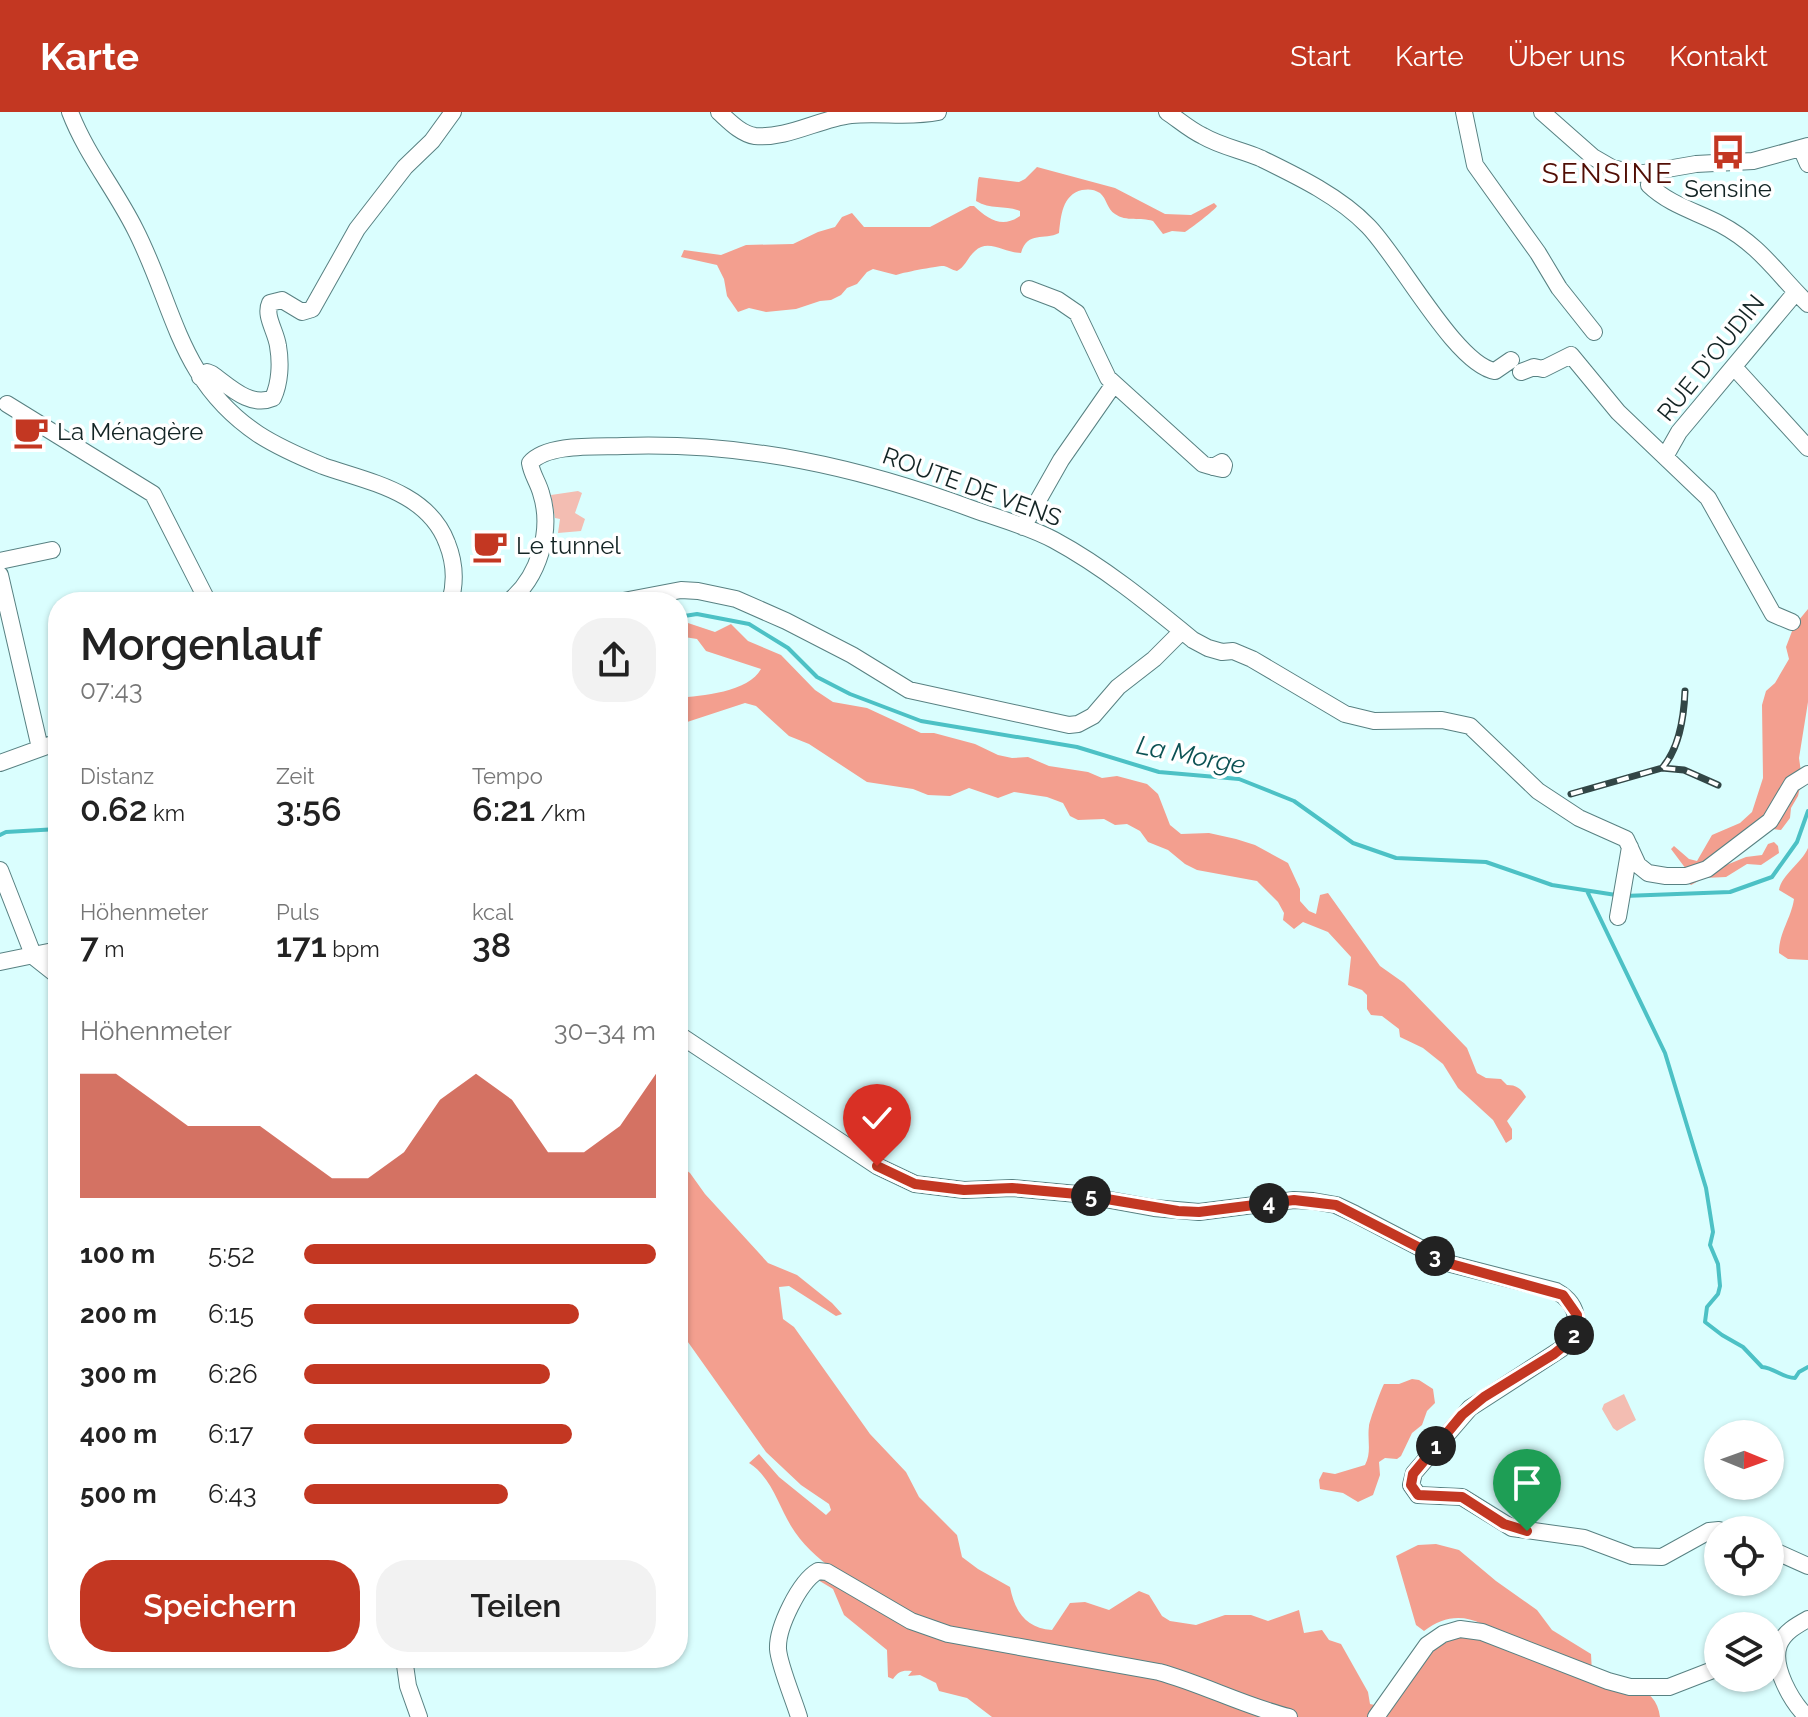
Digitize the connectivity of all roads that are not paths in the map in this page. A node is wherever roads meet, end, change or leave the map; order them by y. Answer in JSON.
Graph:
{"nodes":[{"id":1,"x":70,"y":112,"type":"edge"},
{"id":2,"x":453,"y":112,"type":"edge"},
{"id":3,"x":719,"y":112,"type":"edge"},
{"id":4,"x":938,"y":112,"type":"edge"},
{"id":5,"x":1167,"y":112,"type":"edge"},
{"id":6,"x":1464,"y":112,"type":"edge"},
{"id":7,"x":1542,"y":112,"type":"edge"},
{"id":8,"x":1806,"y":153,"type":"edge"},
{"id":9,"x":1651,"y":174,"type":"junction"},
{"id":10,"x":1029,"y":289,"type":"dead end"},
{"id":11,"x":1802,"y":298,"type":"edge"},
{"id":12,"x":1594,"y":332,"type":"dead end"},
{"id":13,"x":1734,"y":367,"type":"junction"},
{"id":14,"x":200,"y":377,"type":"junction"},
{"id":15,"x":1114,"y":384,"type":"junction"},
{"id":16,"x":2,"y":402,"type":"edge"},
{"id":17,"x":1808,"y":448,"type":"edge"},
{"id":18,"x":1666,"y":455,"type":"junction"},
{"id":19,"x":1213,"y":467,"type":"dead end"},
{"id":20,"x":1023,"y":527,"type":"junction"},
{"id":21,"x":52,"y":550,"type":"dead end"},
{"id":22,"x":0,"y":561,"type":"edge"},
{"id":23,"x":0,"y":575,"type":"edge"},
{"id":24,"x":203,"y":592,"type":"edge"},
{"id":25,"x":453,"y":592,"type":"edge"},
{"id":26,"x":521,"y":592,"type":"edge"},
{"id":27,"x":670,"y":592,"type":"edge"},
{"id":28,"x":1792,"y":622,"type":"dead end"},
{"id":29,"x":1182,"y":631,"type":"junction"},
{"id":30,"x":48,"y":745,"type":"edge"},
{"id":31,"x":40,"y":748,"type":"junction"},
{"id":32,"x":0,"y":763,"type":"edge"},
{"id":33,"x":1808,"y":774,"type":"edge"},
{"id":34,"x":1630,"y":847,"type":"junction"},
{"id":35,"x":0,"y":870,"type":"edge"},
{"id":36,"x":1618,"y":913,"type":"dead end"},
{"id":37,"x":48,"y":953,"type":"edge"},
{"id":38,"x":34,"y":957,"type":"junction"},
{"id":39,"x":0,"y":962,"type":"edge"},
{"id":40,"x":48,"y":968,"type":"edge"},
{"id":41,"x":688,"y":1041,"type":"edge"},
{"id":42,"x":1704,"y":1534,"type":"edge"},
{"id":43,"x":1784,"y":1555,"type":"edge"},
{"id":44,"x":1808,"y":1566,"type":"edge"},
{"id":45,"x":1808,"y":1619,"type":"edge"},
{"id":46,"x":1784,"y":1637,"type":"edge"},
{"id":47,"x":406,"y":1668,"type":"edge"},
{"id":48,"x":1704,"y":1673,"type":"edge"},
{"id":49,"x":1784,"y":1677,"type":"edge"},
{"id":50,"x":419,"y":1717,"type":"edge"},
{"id":51,"x":799,"y":1717,"type":"edge"},
{"id":52,"x":1289,"y":1717,"type":"edge"},
{"id":53,"x":1376,"y":1717,"type":"edge"},
{"id":54,"x":1807,"y":1717,"type":"edge"}],
"edges":[{"from":1,"to":14,"type":"street"},
{"from":2,"to":14,"type":"street"},
{"from":3,"to":4,"type":"street"},
{"from":5,"to":18,"type":"street"},
{"from":6,"to":12,"type":"street"},
{"from":7,"to":9,"type":"street"},
{"from":8,"to":9,"type":"street"},
{"from":9,"to":11,"type":"street"},
{"from":10,"to":15,"type":"street"},
{"from":11,"to":13,"type":"street","name":"RUE D'OUDIN"},
{"from":13,"to":17,"type":"street"},
{"from":13,"to":18,"type":"street","name":"RUE D'OUDIN"},
{"from":14,"to":25,"type":"street"},
{"from":15,"to":19,"type":"street"},
{"from":15,"to":20,"type":"street"},
{"from":16,"to":24,"type":"street"},
{"from":18,"to":28,"type":"street"},
{"from":20,"to":26,"type":"street","name":"ROUTE DE VENS"},
{"from":20,"to":29,"type":"street","name":"ROUTE DE VENS"},
{"from":21,"to":22,"type":"street"},
{"from":23,"to":31,"type":"street"},
{"from":27,"to":29,"type":"street"},
{"from":29,"to":34,"type":"street","name":"ROUTE DE VENS"},
{"from":30,"to":31,"type":"street"},
{"from":31,"to":32,"type":"street"},
{"from":33,"to":34,"type":"street","name":"ROUTE DE VENS"},
{"from":34,"to":36,"type":"street"},
{"from":35,"to":38,"type":"street"},
{"from":37,"to":38,"type":"street"},
{"from":38,"to":39,"type":"street"},
{"from":38,"to":40,"type":"street"},
{"from":41,"to":42,"type":"street"},
{"from":43,"to":44,"type":"street"},
{"from":45,"to":46,"type":"street"},
{"from":47,"to":50,"type":"street"},
{"from":48,"to":53,"type":"street"},
{"from":49,"to":54,"type":"street"},
{"from":51,"to":52,"type":"street"}]}
